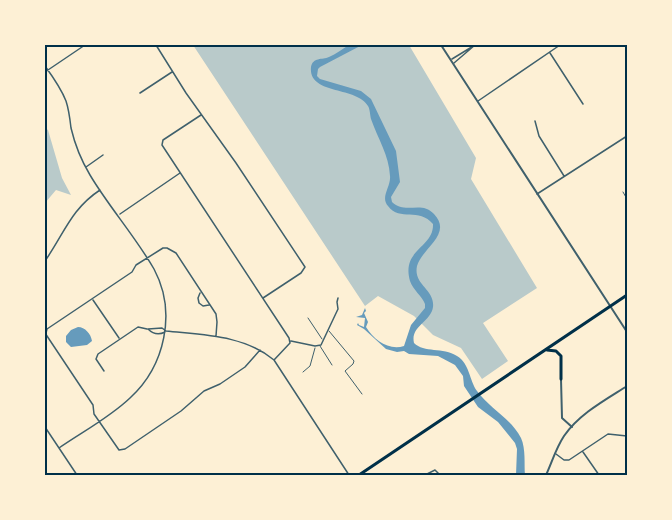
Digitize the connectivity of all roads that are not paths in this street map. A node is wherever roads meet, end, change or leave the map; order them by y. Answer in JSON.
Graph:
{"nodes":[{"id":1,"x":86,"y":45,"type":"edge"},
{"id":2,"x":156,"y":45,"type":"edge"},
{"id":3,"x":441,"y":45,"type":"edge"},
{"id":4,"x":476,"y":45,"type":"edge"},
{"id":5,"x":560,"y":45,"type":"edge"},
{"id":6,"x":550,"y":52,"type":"junction"},
{"id":7,"x":451,"y":60,"type":"junction"},
{"id":8,"x":453,"y":64,"type":"junction"},
{"id":9,"x":45,"y":66,"type":"edge"},
{"id":10,"x":46,"y":71,"type":"edge"},
{"id":11,"x":173,"y":72,"type":"junction"},
{"id":12,"x":140,"y":93,"type":"dead end"},
{"id":13,"x":477,"y":102,"type":"junction"},
{"id":14,"x":583,"y":104,"type":"dead end"},
{"id":15,"x":202,"y":114,"type":"junction"},
{"id":16,"x":534,"y":122,"type":"dead end"},
{"id":17,"x":627,"y":136,"type":"edge"},
{"id":18,"x":103,"y":155,"type":"dead end"},
{"id":19,"x":86,"y":168,"type":"junction"},
{"id":20,"x":181,"y":173,"type":"junction"},
{"id":21,"x":564,"y":177,"type":"junction"},
{"id":22,"x":100,"y":190,"type":"junction"},
{"id":23,"x":623,"y":192,"type":"dead end"},
{"id":24,"x":537,"y":194,"type":"junction"},
{"id":25,"x":627,"y":199,"type":"edge"},
{"id":26,"x":118,"y":215,"type":"junction"},
{"id":27,"x":147,"y":258,"type":"junction"},
{"id":28,"x":45,"y":261,"type":"edge"},
{"id":29,"x":201,"y":292,"type":"junction"},
{"id":30,"x":627,"y":295,"type":"edge"},
{"id":31,"x":263,"y":298,"type":"junction"},
{"id":32,"x":338,"y":298,"type":"dead end"},
{"id":33,"x":92,"y":299,"type":"junction"},
{"id":34,"x":210,"y":305,"type":"junction"},
{"id":35,"x":610,"y":306,"type":"junction"},
{"id":36,"x":308,"y":318,"type":"dead end"},
{"id":37,"x":148,"y":329,"type":"junction"},
{"id":38,"x":328,"y":330,"type":"junction"},
{"id":39,"x":166,"y":331,"type":"junction"},
{"id":40,"x":627,"y":332,"type":"edge"},
{"id":41,"x":45,"y":333,"type":"edge"},
{"id":42,"x":216,"y":337,"type":"junction"},
{"id":43,"x":120,"y":339,"type":"junction"},
{"id":44,"x":290,"y":340,"type":"junction"},
{"id":45,"x":323,"y":341,"type":"junction"},
{"id":46,"x":315,"y":346,"type":"junction"},
{"id":47,"x":320,"y":346,"type":"junction"},
{"id":48,"x":260,"y":350,"type":"junction"},
{"id":49,"x":546,"y":350,"type":"junction"},
{"id":50,"x":274,"y":360,"type":"junction"},
{"id":51,"x":332,"y":364,"type":"dead end"},
{"id":52,"x":104,"y":370,"type":"dead end"},
{"id":53,"x":303,"y":372,"type":"dead end"},
{"id":54,"x":561,"y":379,"type":"joint"},
{"id":55,"x":627,"y":386,"type":"edge"},
{"id":56,"x":362,"y":394,"type":"dead end"},
{"id":57,"x":99,"y":421,"type":"junction"},
{"id":58,"x":45,"y":427,"type":"edge"},
{"id":59,"x":572,"y":427,"type":"junction"},
{"id":60,"x":627,"y":436,"type":"edge"},
{"id":61,"x":59,"y":448,"type":"junction"},
{"id":62,"x":582,"y":451,"type":"junction"},
{"id":63,"x":556,"y":453,"type":"junction"},
{"id":64,"x":77,"y":475,"type":"edge"},
{"id":65,"x":349,"y":475,"type":"edge"},
{"id":66,"x":359,"y":475,"type":"edge"},
{"id":67,"x":425,"y":475,"type":"edge"},
{"id":68,"x":441,"y":475,"type":"edge"},
{"id":69,"x":546,"y":475,"type":"edge"},
{"id":70,"x":598,"y":475,"type":"edge"}],
"edges":[{"from":1,"to":10,"type":"street"},
{"from":2,"to":11,"type":"street"},
{"from":3,"to":7,"type":"street"},
{"from":4,"to":7,"type":"street"},
{"from":4,"to":8,"type":"street"},
{"from":5,"to":6,"type":"street"},
{"from":6,"to":13,"type":"street"},
{"from":6,"to":14,"type":"street"},
{"from":7,"to":8,"type":"street"},
{"from":8,"to":13,"type":"street"},
{"from":9,"to":10,"type":"street"},
{"from":10,"to":19,"type":"street"},
{"from":11,"to":12,"type":"street"},
{"from":11,"to":15,"type":"street"},
{"from":13,"to":24,"type":"street"},
{"from":15,"to":20,"type":"street"},
{"from":15,"to":31,"type":"street"},
{"from":16,"to":21,"type":"street"},
{"from":17,"to":21,"type":"street"},
{"from":18,"to":19,"type":"street"},
{"from":19,"to":22,"type":"street"},
{"from":20,"to":26,"type":"street"},
{"from":20,"to":31,"type":"street"},
{"from":21,"to":24,"type":"street"},
{"from":22,"to":26,"type":"street"},
{"from":22,"to":28,"type":"street"},
{"from":23,"to":25,"type":"lane"},
{"from":24,"to":35,"type":"street"},
{"from":26,"to":27,"type":"street"},
{"from":27,"to":29,"type":"street"},
{"from":27,"to":33,"type":"street"},
{"from":27,"to":39,"type":"street"},
{"from":29,"to":34,"type":"street"},
{"from":29,"to":34,"type":"street"},
{"from":30,"to":35,"type":"main road"},
{"from":31,"to":44,"type":"street"},
{"from":32,"to":38,"type":"street"},
{"from":33,"to":41,"type":"street"},
{"from":33,"to":43,"type":"street"},
{"from":34,"to":42,"type":"street"},
{"from":35,"to":40,"type":"street"},
{"from":35,"to":49,"type":"main road"},
{"from":36,"to":45,"type":"lane"},
{"from":37,"to":39,"type":"street"},
{"from":37,"to":39,"type":"street"},
{"from":37,"to":43,"type":"street"},
{"from":38,"to":45,"type":"street"},
{"from":38,"to":56,"type":"lane"},
{"from":39,"to":42,"type":"street"},
{"from":39,"to":57,"type":"street"},
{"from":41,"to":57,"type":"street"},
{"from":42,"to":48,"type":"street"},
{"from":43,"to":52,"type":"street"},
{"from":44,"to":46,"type":"street"},
{"from":44,"to":50,"type":"street"},
{"from":45,"to":47,"type":"street"},
{"from":46,"to":47,"type":"street"},
{"from":46,"to":53,"type":"lane"},
{"from":47,"to":51,"type":"lane"},
{"from":48,"to":50,"type":"street"},
{"from":48,"to":57,"type":"street"},
{"from":49,"to":54,"type":"main road"},
{"from":49,"to":66,"type":"main road"},
{"from":50,"to":65,"type":"street"},
{"from":54,"to":59,"type":"street"},
{"from":55,"to":59,"type":"street"},
{"from":57,"to":61,"type":"street"},
{"from":58,"to":61,"type":"street"},
{"from":59,"to":63,"type":"street"},
{"from":60,"to":62,"type":"street"},
{"from":61,"to":64,"type":"street"},
{"from":62,"to":63,"type":"street"},
{"from":62,"to":70,"type":"street"},
{"from":63,"to":69,"type":"street"},
{"from":67,"to":68,"type":"street"}]}
